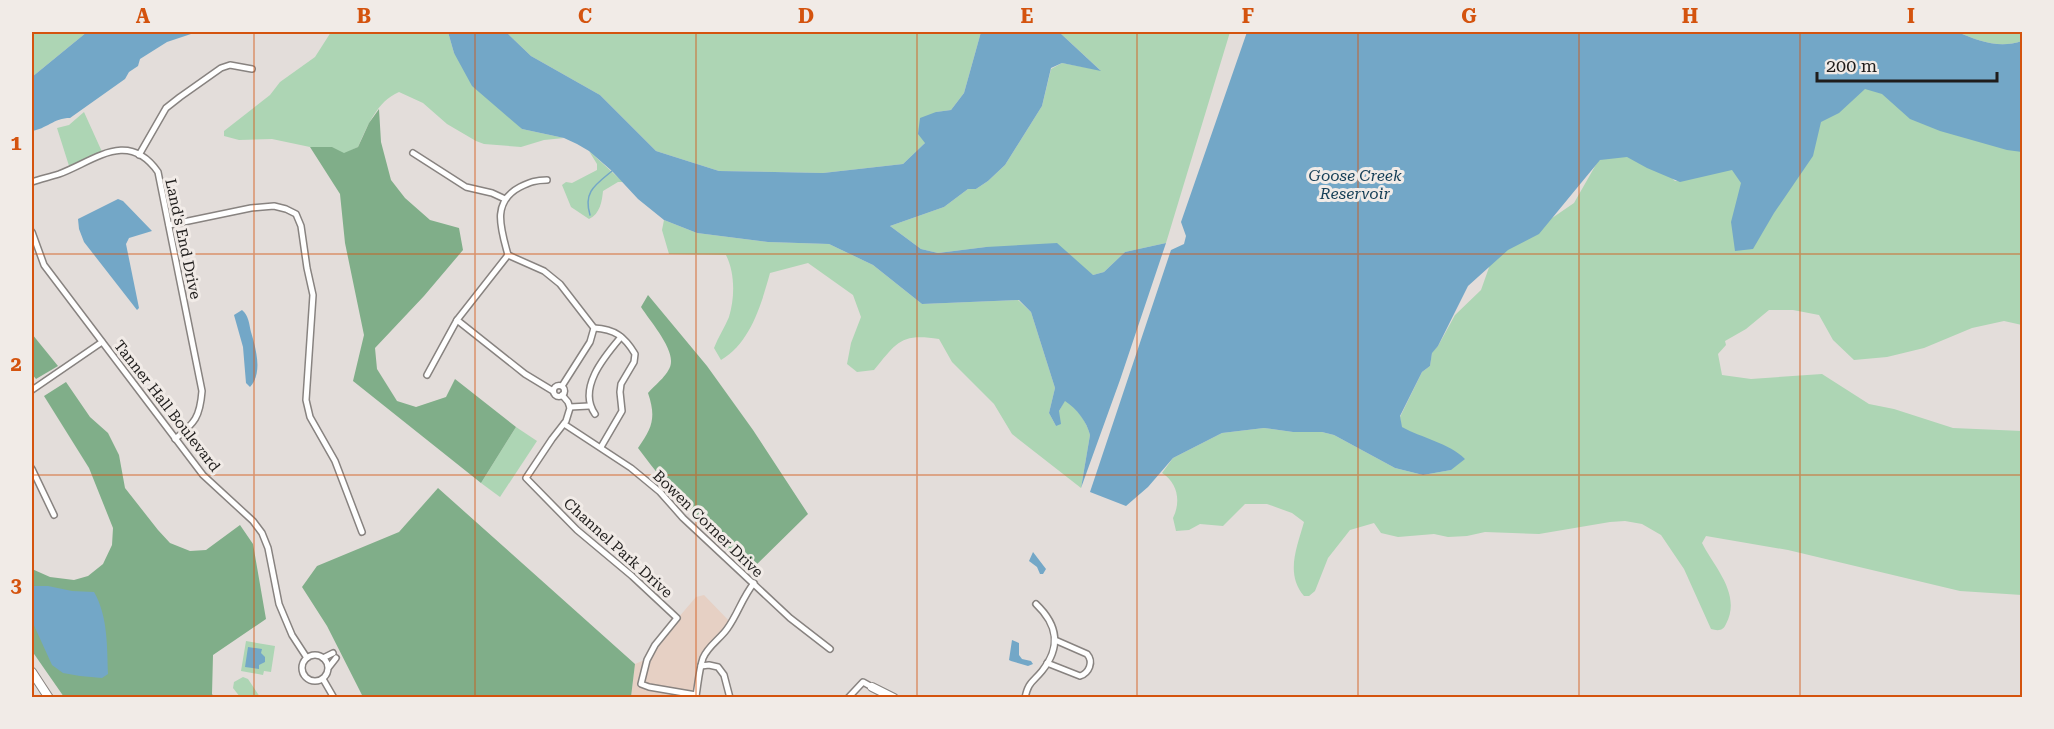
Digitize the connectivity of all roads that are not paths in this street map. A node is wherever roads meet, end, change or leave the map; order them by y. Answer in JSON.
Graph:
{"nodes":[{"id":1,"x":252,"y":69,"type":"dead end"},
{"id":2,"x":413,"y":153,"type":"dead end"},
{"id":3,"x":140,"y":155,"type":"junction"},
{"id":4,"x":548,"y":180,"type":"dead end"},
{"id":5,"x":32,"y":182,"type":"edge"},
{"id":6,"x":505,"y":199,"type":"junction"},
{"id":7,"x":169,"y":225,"type":"junction"},
{"id":8,"x":32,"y":232,"type":"edge"},
{"id":9,"x":507,"y":255,"type":"junction"},
{"id":10,"x":457,"y":320,"type":"junction"},
{"id":11,"x":594,"y":328,"type":"junction"},
{"id":12,"x":621,"y":337,"type":"junction"},
{"id":13,"x":102,"y":342,"type":"junction"},
{"id":14,"x":427,"y":375,"type":"dead end"},
{"id":15,"x":562,"y":386,"type":"junction"},
{"id":16,"x":32,"y":390,"type":"edge"},
{"id":17,"x":553,"y":391,"type":"junction"},
{"id":18,"x":562,"y":395,"type":"junction"},
{"id":19,"x":590,"y":406,"type":"junction"},
{"id":20,"x":570,"y":407,"type":"junction"},
{"id":21,"x":595,"y":414,"type":"dead end"},
{"id":22,"x":564,"y":424,"type":"junction"},
{"id":23,"x":175,"y":439,"type":"junction"},
{"id":24,"x":601,"y":447,"type":"junction"},
{"id":25,"x":32,"y":469,"type":"edge"},
{"id":26,"x":54,"y":515,"type":"dead end"},
{"id":27,"x":362,"y":532,"type":"dead end"},
{"id":28,"x":753,"y":583,"type":"junction"},
{"id":29,"x":1036,"y":604,"type":"dead end"},
{"id":30,"x":1055,"y":640,"type":"junction"},
{"id":31,"x":830,"y":649,"type":"dead end"},
{"id":32,"x":307,"y":658,"type":"junction"},
{"id":33,"x":323,"y":658,"type":"junction"},
{"id":34,"x":1047,"y":663,"type":"junction"},
{"id":35,"x":701,"y":666,"type":"junction"},
{"id":36,"x":328,"y":668,"type":"junction"},
{"id":37,"x":32,"y":672,"type":"edge"},
{"id":38,"x":323,"y":679,"type":"junction"},
{"id":39,"x":872,"y":687,"type":"joint"},
{"id":40,"x":696,"y":696,"type":"edge"},
{"id":41,"x":49,"y":698,"type":"edge"},
{"id":42,"x":334,"y":698,"type":"edge"},
{"id":43,"x":730,"y":698,"type":"edge"},
{"id":44,"x":848,"y":698,"type":"edge"},
{"id":45,"x":894,"y":698,"type":"edge"},
{"id":46,"x":1025,"y":698,"type":"edge"}],
"edges":[{"from":1,"to":3,"type":"street"},
{"from":2,"to":6,"type":"street"},
{"from":3,"to":5,"type":"street"},
{"from":3,"to":7,"type":"street","name":"Land's End Drive"},
{"from":4,"to":6,"type":"street"},
{"from":6,"to":9,"type":"street"},
{"from":7,"to":23,"type":"street","name":"Land's End Drive"},
{"from":7,"to":27,"type":"street"},
{"from":8,"to":13,"type":"street","name":"Tanner Hall Boulevard"},
{"from":9,"to":10,"type":"street"},
{"from":9,"to":11,"type":"street"},
{"from":10,"to":14,"type":"street"},
{"from":10,"to":17,"type":"street"},
{"from":11,"to":12,"type":"street"},
{"from":11,"to":15,"type":"street"},
{"from":12,"to":19,"type":"street"},
{"from":12,"to":24,"type":"street"},
{"from":13,"to":16,"type":"street"},
{"from":13,"to":23,"type":"street","name":"Tanner Hall Boulevard"},
{"from":15,"to":17,"type":"street"},
{"from":15,"to":18,"type":"street"},
{"from":17,"to":18,"type":"street"},
{"from":18,"to":20,"type":"street"},
{"from":19,"to":20,"type":"street"},
{"from":19,"to":21,"type":"street"},
{"from":20,"to":22,"type":"street"},
{"from":22,"to":24,"type":"street","name":"Bowen Corner Drive"},
{"from":22,"to":40,"type":"street","name":"Channel Park Drive"},
{"from":23,"to":32,"type":"street","name":"Tanner Hall Boulevard"},
{"from":24,"to":28,"type":"street","name":"Bowen Corner Drive"},
{"from":25,"to":26,"type":"street"},
{"from":28,"to":31,"type":"street","name":"Bowen Corner Drive"},
{"from":28,"to":35,"type":"street"},
{"from":29,"to":30,"type":"street"},
{"from":30,"to":34,"type":"street"},
{"from":30,"to":34,"type":"street"},
{"from":32,"to":33,"type":"street"},
{"from":32,"to":38,"type":"street","name":"Tanner Hall Boulevard"},
{"from":33,"to":36,"type":"street"},
{"from":33,"to":36,"type":"street"},
{"from":34,"to":46,"type":"street"},
{"from":35,"to":40,"type":"street"},
{"from":35,"to":43,"type":"street"},
{"from":36,"to":38,"type":"street"},
{"from":37,"to":41,"type":"main road"},
{"from":38,"to":42,"type":"street","name":"Tanner Hall Boulevard"},
{"from":39,"to":44,"type":"street"},
{"from":39,"to":45,"type":"main road"}]}
